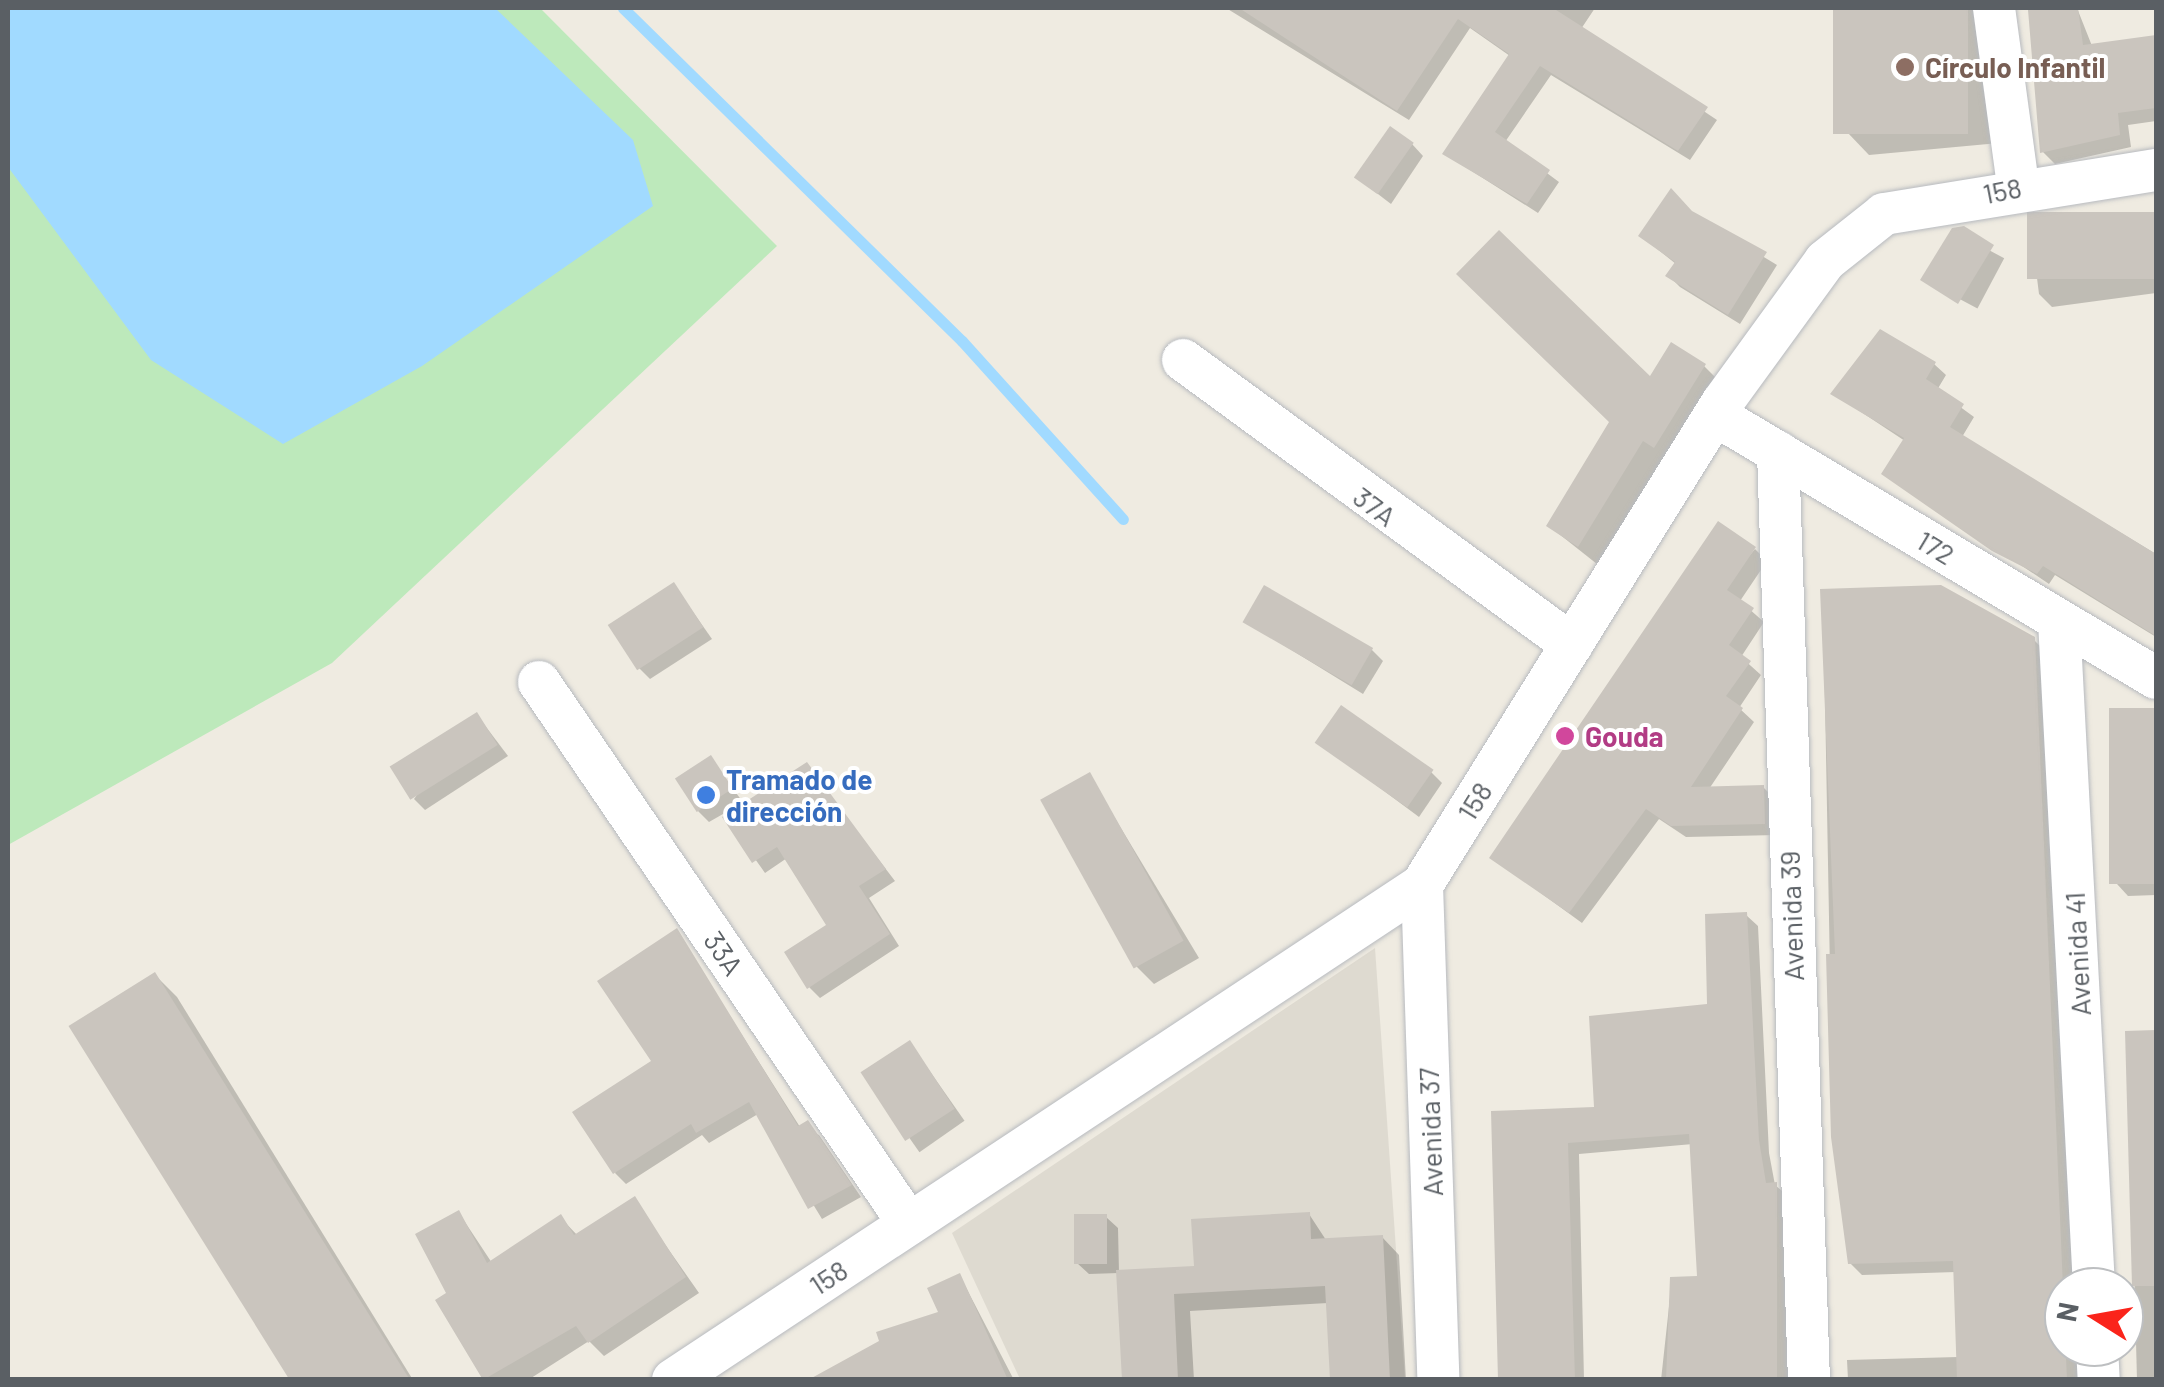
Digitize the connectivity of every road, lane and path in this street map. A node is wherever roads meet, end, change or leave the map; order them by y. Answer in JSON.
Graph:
{"nodes":[{"id":1,"x":1994,"y":8,"type":"edge"},
{"id":2,"x":2156,"y":170,"type":"edge"},
{"id":3,"x":2018,"y":186,"type":"junction"},
{"id":4,"x":1184,"y":360,"type":"dead end"},
{"id":5,"x":1715,"y":415,"type":"junction"},
{"id":6,"x":1778,"y":452,"type":"junction"},
{"id":7,"x":2060,"y":622,"type":"junction"},
{"id":8,"x":1572,"y":645,"type":"junction"},
{"id":9,"x":2156,"y":678,"type":"edge"},
{"id":10,"x":539,"y":682,"type":"dead end"},
{"id":11,"x":1422,"y":885,"type":"junction"},
{"id":12,"x":909,"y":1224,"type":"junction"},
{"id":13,"x":2093,"y":1267,"type":"edge"},
{"id":14,"x":673,"y":1380,"type":"edge"},
{"id":15,"x":1438,"y":1380,"type":"edge"},
{"id":16,"x":1809,"y":1380,"type":"edge"}],
"edges":[{"from":1,"to":3,"type":"street"},
{"from":2,"to":3,"type":"street","name":"158"},
{"from":3,"to":5,"type":"street","name":"158"},
{"from":4,"to":8,"type":"street","name":"37A"},
{"from":5,"to":6,"type":"street","name":"172"},
{"from":5,"to":8,"type":"street","name":"158"},
{"from":6,"to":7,"type":"street","name":"172"},
{"from":6,"to":16,"type":"street","name":"Avenida 39"},
{"from":7,"to":9,"type":"street","name":"172"},
{"from":7,"to":13,"type":"street","name":"Avenida 41"},
{"from":8,"to":11,"type":"street","name":"158"},
{"from":10,"to":12,"type":"street","name":"33A"},
{"from":11,"to":12,"type":"street","name":"158"},
{"from":11,"to":15,"type":"street","name":"Avenida 37"},
{"from":12,"to":14,"type":"street","name":"158"}]}
